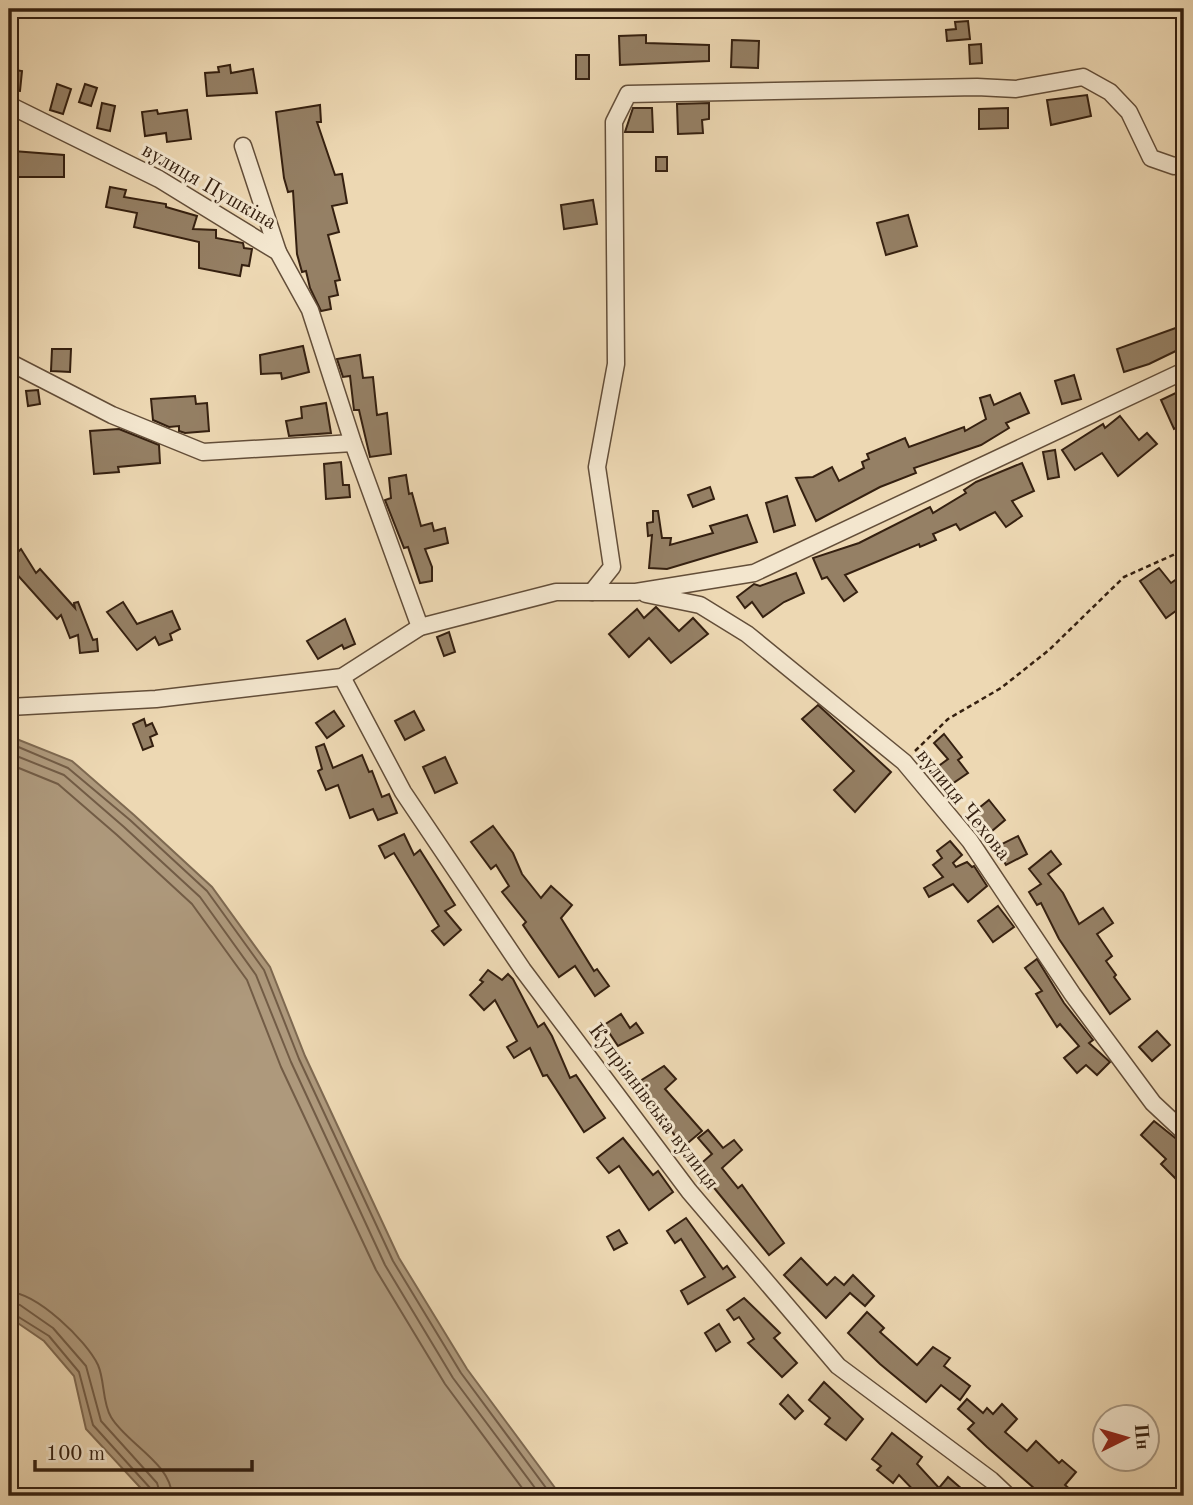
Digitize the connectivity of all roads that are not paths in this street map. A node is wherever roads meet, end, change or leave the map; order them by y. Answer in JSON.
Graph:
{"nodes":[{"id":1,"x":9,"y":105,"type":"edge"},
{"id":2,"x":243,"y":146,"type":"dead end"},
{"id":3,"x":1184,"y":164,"type":"edge"},
{"id":4,"x":278,"y":252,"type":"junction"},
{"id":5,"x":9,"y":362,"type":"edge"},
{"id":6,"x":1184,"y":371,"type":"edge"},
{"id":7,"x":353,"y":443,"type":"junction"},
{"id":8,"x":592,"y":592,"type":"junction"},
{"id":9,"x":635,"y":592,"type":"junction"},
{"id":10,"x":420,"y":627,"type":"junction"},
{"id":11,"x":342,"y":677,"type":"junction"},
{"id":12,"x":9,"y":707,"type":"edge"},
{"id":13,"x":1184,"y":1132,"type":"edge"},
{"id":14,"x":1008,"y":1496,"type":"edge"}],
"edges":[{"from":1,"to":4,"type":"street","name":"вулиця Пушкіна"},
{"from":2,"to":4,"type":"street"},
{"from":3,"to":8,"type":"street"},
{"from":4,"to":7,"type":"street","name":"вулиця Пушкіна"},
{"from":5,"to":7,"type":"street"},
{"from":6,"to":9,"type":"street"},
{"from":7,"to":10,"type":"street","name":"вулиця Пушкіна"},
{"from":8,"to":9,"type":"street"},
{"from":8,"to":10,"type":"street"},
{"from":9,"to":13,"type":"street","name":"вулиця Чехова"},
{"from":10,"to":11,"type":"street"},
{"from":11,"to":12,"type":"street"},
{"from":11,"to":14,"type":"street","name":"Купріянівська вулиця"}]}
